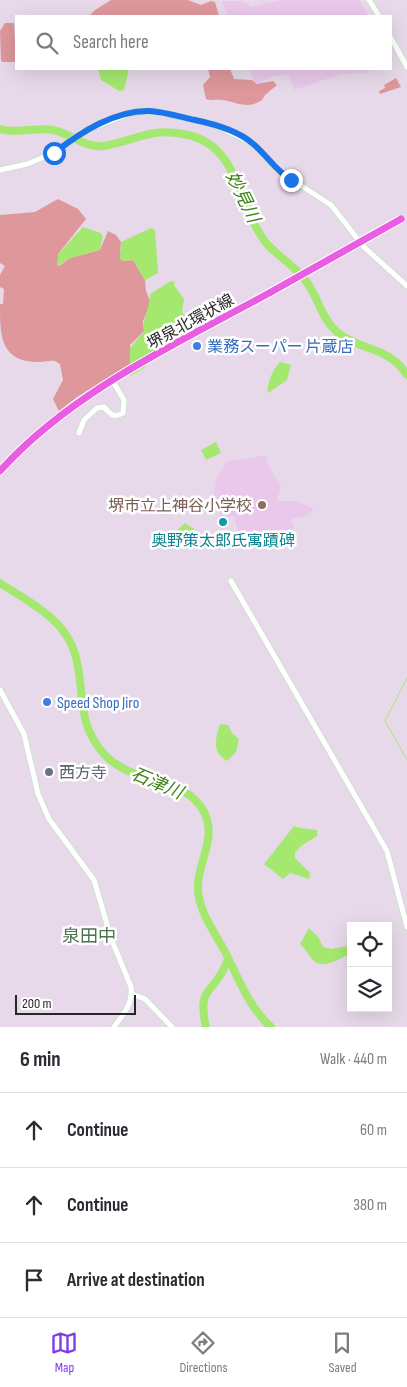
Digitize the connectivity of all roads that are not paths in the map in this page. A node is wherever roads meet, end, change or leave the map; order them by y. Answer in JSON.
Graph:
{"nodes":[{"id":1,"x":370,"y":0,"type":"edge"},
{"id":2,"x":378,"y":15,"type":"edge"},
{"id":3,"x":392,"y":40,"type":"edge"},
{"id":4,"x":407,"y":68,"type":"edge"},
{"id":5,"x":0,"y":170,"type":"edge"},
{"id":6,"x":404,"y":218,"type":"edge"},
{"id":7,"x":407,"y":286,"type":"edge"},
{"id":8,"x":114,"y":379,"type":"junction"},
{"id":9,"x":79,"y":433,"type":"dead end"},
{"id":10,"x":0,"y":471,"type":"edge"},
{"id":11,"x":231,"y":581,"type":"dead end"},
{"id":12,"x":0,"y":690,"type":"edge"},
{"id":13,"x":407,"y":928,"type":"edge"},
{"id":14,"x":132,"y":994,"type":"junction"},
{"id":15,"x":114,"y":1027,"type":"edge"},
{"id":16,"x":172,"y":1027,"type":"edge"}],
"edges":[{"from":1,"to":2,"type":"street"},
{"from":3,"to":4,"type":"street"},
{"from":5,"to":7,"type":"street"},
{"from":6,"to":8,"type":"main road","name":"堺泉北環状線","bridge":true},
{"from":8,"to":9,"type":"street"},
{"from":8,"to":10,"type":"main road","name":"堺泉北環状線"},
{"from":11,"to":13,"type":"street"},
{"from":12,"to":14,"type":"street"},
{"from":14,"to":15,"type":"street"},
{"from":14,"to":16,"type":"street"}]}
